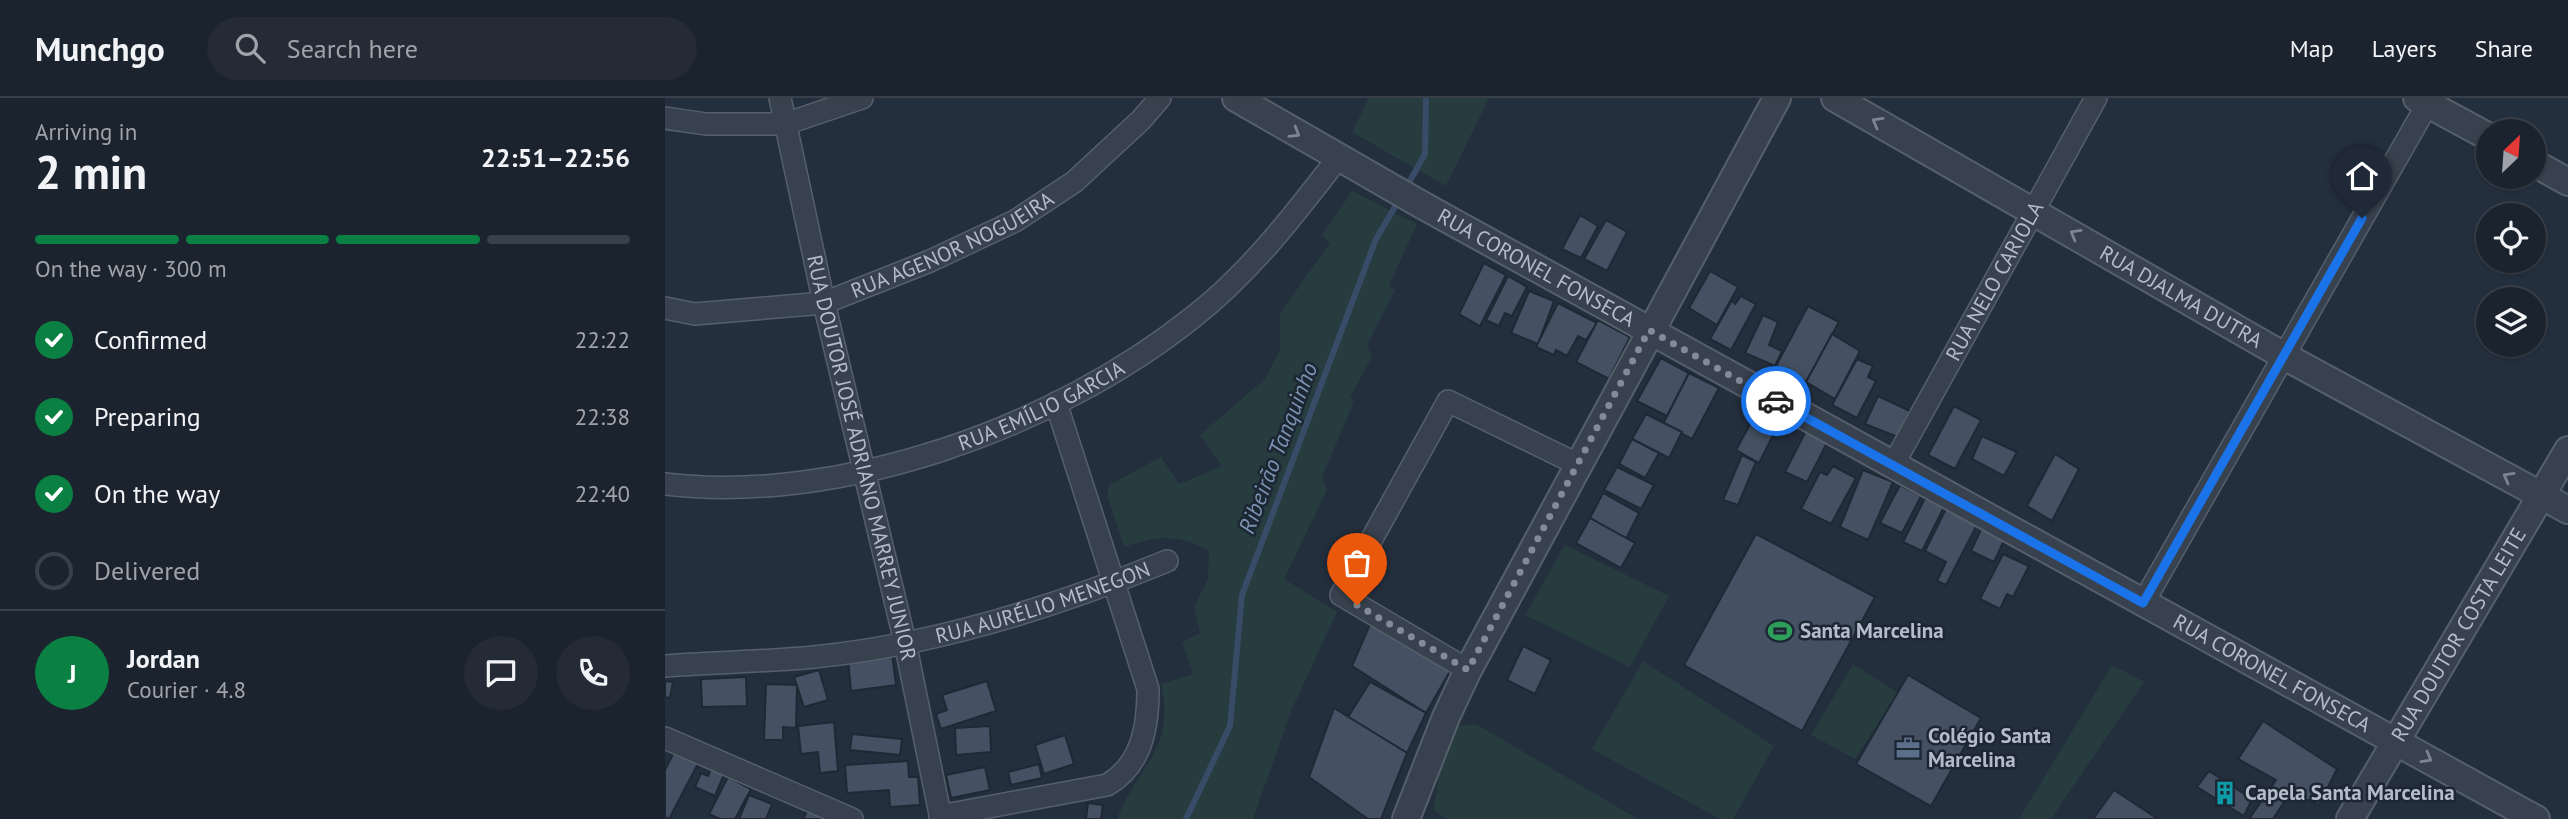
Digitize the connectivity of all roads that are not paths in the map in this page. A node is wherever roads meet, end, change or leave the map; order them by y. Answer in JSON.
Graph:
{"nodes":[{"id":1,"x":780,"y":98,"type":"edge"},
{"id":2,"x":862,"y":98,"type":"edge"},
{"id":3,"x":1160,"y":98,"type":"edge"},
{"id":4,"x":1236,"y":98,"type":"edge"},
{"id":5,"x":1777,"y":98,"type":"edge"},
{"id":6,"x":1835,"y":98,"type":"edge"},
{"id":7,"x":2096,"y":98,"type":"edge"},
{"id":8,"x":2425,"y":100,"type":"edge"},
{"id":9,"x":665,"y":118,"type":"edge"},
{"id":10,"x":785,"y":124,"type":"junction"},
{"id":11,"x":2476,"y":129,"type":"edge"},
{"id":12,"x":1338,"y":158,"type":"junction"},
{"id":13,"x":2546,"y":169,"type":"edge"},
{"id":14,"x":2568,"y":181,"type":"edge"},
{"id":15,"x":2034,"y":211,"type":"junction"},
{"id":16,"x":824,"y":303,"type":"junction"},
{"id":17,"x":665,"y":309,"type":"edge"},
{"id":18,"x":1649,"y":330,"type":"junction"},
{"id":19,"x":2284,"y":356,"type":"junction"},
{"id":20,"x":1056,"y":403,"type":"junction"},
{"id":21,"x":2568,"y":450,"type":"edge"},
{"id":22,"x":1579,"y":465,"type":"junction"},
{"id":23,"x":1893,"y":465,"type":"junction"},
{"id":24,"x":865,"y":471,"type":"junction"},
{"id":25,"x":665,"y":484,"type":"edge"},
{"id":26,"x":2541,"y":495,"type":"junction"},
{"id":27,"x":2568,"y":510,"type":"edge"},
{"id":28,"x":1167,"y":561,"type":"dead end"},
{"id":29,"x":1114,"y":583,"type":"junction"},
{"id":30,"x":2143,"y":603,"type":"junction"},
{"id":31,"x":905,"y":642,"type":"junction"},
{"id":32,"x":665,"y":666,"type":"edge"},
{"id":33,"x":1468,"y":670,"type":"junction"},
{"id":34,"x":665,"y":738,"type":"edge"},
{"id":35,"x":2396,"y":741,"type":"junction"},
{"id":36,"x":940,"y":817,"type":"edge"},
{"id":37,"x":852,"y":819,"type":"edge"},
{"id":38,"x":1406,"y":819,"type":"edge"},
{"id":39,"x":2350,"y":819,"type":"edge"},
{"id":40,"x":2536,"y":819,"type":"edge"}],
"edges":[{"from":1,"to":10,"type":"street","name":"RUA DOUTOR JOSÉ ADRIANO MARREY JUNIOR"},
{"from":2,"to":10,"type":"street"},
{"from":3,"to":16,"type":"street","name":"RUA AGENOR NOGUEIRA"},
{"from":4,"to":12,"type":"street","name":"RUA CORONEL FONSECA","one_way":true},
{"from":5,"to":18,"type":"street"},
{"from":15,"to":6,"type":"street","name":"RUA DJALMA DUTRA","one_way":true},
{"from":7,"to":15,"type":"street","name":"RUA NELO CARIOLA"},
{"from":8,"to":11,"type":"street"},
{"from":8,"to":19,"type":"street"},
{"from":9,"to":10,"type":"street"},
{"from":10,"to":16,"type":"street","name":"RUA DOUTOR JOSÉ ADRIANO MARREY JUNIOR"},
{"from":12,"to":18,"type":"street","name":"RUA CORONEL FONSECA"},
{"from":12,"to":20,"type":"street","name":"RUA EMÍLIO GARCIA"},
{"from":13,"to":14,"type":"street"},
{"from":19,"to":15,"type":"street","name":"RUA DJALMA DUTRA","one_way":true},
{"from":15,"to":23,"type":"street","name":"RUA NELO CARIOLA"},
{"from":16,"to":17,"type":"street","name":"RUA AGENOR NOGUEIRA"},
{"from":16,"to":24,"type":"street","name":"RUA DOUTOR JOSÉ ADRIANO MARREY JUNIOR"},
{"from":18,"to":22,"type":"street"},
{"from":18,"to":23,"type":"street","name":"RUA CORONEL FONSECA"},
{"from":26,"to":19,"type":"street","name":"RUA DJALMA DUTRA","one_way":true},
{"from":19,"to":30,"type":"street"},
{"from":20,"to":24,"type":"street","name":"RUA EMÍLIO GARCIA"},
{"from":20,"to":29,"type":"street"},
{"from":21,"to":26,"type":"street","name":"RUA DOUTOR COSTA LEITE"},
{"from":22,"to":33,"type":"street"},
{"from":22,"to":33,"type":"street"},
{"from":23,"to":30,"type":"street","name":"RUA CORONEL FONSECA"},
{"from":24,"to":25,"type":"street","name":"RUA EMÍLIO GARCIA"},
{"from":24,"to":31,"type":"street","name":"RUA DOUTOR JOSÉ ADRIANO MARREY JUNIOR"},
{"from":26,"to":27,"type":"street","name":"RUA DJALMA DUTRA"},
{"from":26,"to":35,"type":"street","name":"RUA DOUTOR COSTA LEITE"},
{"from":28,"to":29,"type":"street","name":"RUA AURÉLIO MENEGON"},
{"from":29,"to":31,"type":"street","name":"RUA AURÉLIO MENEGON"},
{"from":29,"to":36,"type":"street"},
{"from":30,"to":35,"type":"street","name":"RUA CORONEL FONSECA"},
{"from":31,"to":32,"type":"street","name":"RUA AURÉLIO MENEGON"},
{"from":31,"to":36,"type":"street","name":"RUA DOUTOR JOSÉ ADRIANO MARREY JUNIOR"},
{"from":33,"to":38,"type":"street"},
{"from":34,"to":37,"type":"street"},
{"from":35,"to":39,"type":"street","name":"RUA DOUTOR COSTA LEITE"},
{"from":35,"to":40,"type":"street","name":"RUA CORONEL FONSECA","one_way":true}]}
